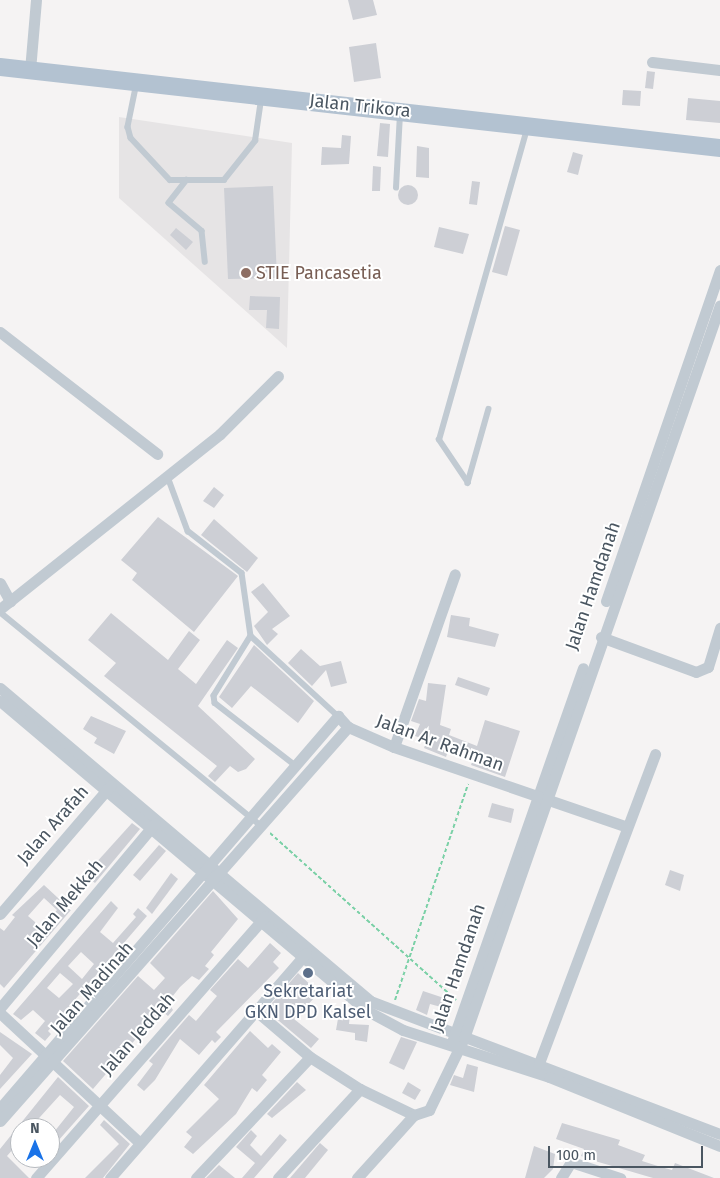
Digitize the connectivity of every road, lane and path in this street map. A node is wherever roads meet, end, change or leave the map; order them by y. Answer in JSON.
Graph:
{"nodes":[{"id":1,"x":36,"y":0,"type":"edge"},
{"id":2,"x":652,"y":62,"type":"dead end"},
{"id":3,"x":0,"y":66,"type":"edge"},
{"id":4,"x":30,"y":70,"type":"junction"},
{"id":5,"x":720,"y":70,"type":"edge"},
{"id":6,"x":137,"y":82,"type":"junction"},
{"id":7,"x":262,"y":95,"type":"junction"},
{"id":8,"x":400,"y":111,"type":"junction"},
{"id":9,"x":528,"y":125,"type":"junction"},
{"id":10,"x":720,"y":148,"type":"edge"},
{"id":11,"x":187,"y":180,"type":"junction"},
{"id":12,"x":396,"y":188,"type":"dead end"},
{"id":13,"x":205,"y":262,"type":"dead end"},
{"id":14,"x":720,"y":270,"type":"edge"},
{"id":15,"x":720,"y":305,"type":"edge"},
{"id":16,"x":714,"y":319,"type":"edge"},
{"id":17,"x":0,"y":332,"type":"edge"},
{"id":18,"x":278,"y":376,"type":"dead end"},
{"id":19,"x":489,"y":409,"type":"dead end"},
{"id":20,"x":157,"y":454,"type":"dead end"},
{"id":21,"x":168,"y":477,"type":"junction"},
{"id":22,"x":455,"y":574,"type":"dead end"},
{"id":23,"x":0,"y":583,"type":"edge"},
{"id":24,"x":10,"y":601,"type":"junction"},
{"id":25,"x":0,"y":610,"type":"edge"},
{"id":26,"x":720,"y":628,"type":"edge"},
{"id":27,"x":251,"y":636,"type":"junction"},
{"id":28,"x":601,"y":637,"type":"junction"},
{"id":29,"x":0,"y":688,"type":"edge"},
{"id":30,"x":0,"y":701,"type":"edge"},
{"id":31,"x":338,"y":716,"type":"junction"},
{"id":32,"x":348,"y":727,"type":"junction"},
{"id":33,"x":394,"y":747,"type":"junction"},
{"id":34,"x":655,"y":754,"type":"dead end"},
{"id":35,"x":294,"y":765,"type":"junction"},
{"id":36,"x":471,"y":775,"type":"junction"},
{"id":37,"x":110,"y":786,"type":"junction"},
{"id":38,"x":275,"y":787,"type":"junction"},
{"id":39,"x":288,"y":794,"type":"junction"},
{"id":40,"x":540,"y":798,"type":"junction"},
{"id":41,"x":249,"y":817,"type":"junction"},
{"id":42,"x":154,"y":824,"type":"junction"},
{"id":43,"x":260,"y":825,"type":"junction"},
{"id":44,"x":627,"y":827,"type":"junction"},
{"id":45,"x":210,"y":872,"type":"junction"},
{"id":46,"x":0,"y":914,"type":"edge"},
{"id":47,"x":264,"y":918,"type":"junction"},
{"id":48,"x":306,"y":954,"type":"junction"},
{"id":49,"x":412,"y":957,"type":"junction"},
{"id":50,"x":0,"y":1008,"type":"edge"},
{"id":51,"x":464,"y":1008,"type":"junction"},
{"id":52,"x":256,"y":1011,"type":"junction"},
{"id":53,"x":391,"y":1011,"type":"junction"},
{"id":54,"x":0,"y":1013,"type":"edge"},
{"id":55,"x":457,"y":1041,"type":"junction"},
{"id":56,"x":50,"y":1055,"type":"junction"},
{"id":57,"x":310,"y":1057,"type":"junction"},
{"id":58,"x":539,"y":1063,"type":"junction"},
{"id":59,"x":360,"y":1089,"type":"junction"},
{"id":60,"x":100,"y":1104,"type":"junction"},
{"id":61,"x":0,"y":1108,"type":"edge"},
{"id":62,"x":414,"y":1115,"type":"junction"},
{"id":63,"x":0,"y":1121,"type":"edge"},
{"id":64,"x":720,"y":1134,"type":"edge"},
{"id":65,"x":140,"y":1143,"type":"junction"},
{"id":66,"x":720,"y":1146,"type":"edge"},
{"id":67,"x":36,"y":1178,"type":"edge"},
{"id":68,"x":110,"y":1178,"type":"edge"},
{"id":69,"x":196,"y":1178,"type":"edge"},
{"id":70,"x":278,"y":1178,"type":"edge"},
{"id":71,"x":358,"y":1178,"type":"edge"},
{"id":72,"x":561,"y":1178,"type":"edge"},
{"id":73,"x":620,"y":1178,"type":"edge"}],
"edges":[{"from":1,"to":4,"type":"street"},
{"from":2,"to":5,"type":"street"},
{"from":3,"to":4,"type":"main road","name":"Jalan Trikora"},
{"from":4,"to":6,"type":"main road","name":"Jalan Trikora"},
{"from":6,"to":7,"type":"main road","name":"Jalan Trikora"},
{"from":6,"to":11,"type":"lane"},
{"from":7,"to":8,"type":"main road","name":"Jalan Trikora"},
{"from":7,"to":11,"type":"lane"},
{"from":8,"to":9,"type":"main road","name":"Jalan Trikora"},
{"from":8,"to":12,"type":"lane"},
{"from":9,"to":10,"type":"main road","name":"Jalan Trikora"},
{"from":9,"to":19,"type":"lane"},
{"from":11,"to":13,"type":"lane"},
{"from":14,"to":16,"type":"street","name":"Jalan Hamdanah"},
{"from":15,"to":16,"type":"street","name":"Jalan Hamdanah"},
{"from":16,"to":28,"type":"street","name":"Jalan Hamdanah"},
{"from":16,"to":40,"type":"street","name":"Jalan Hamdanah"},
{"from":17,"to":20,"type":"street"},
{"from":18,"to":21,"type":"street"},
{"from":21,"to":24,"type":"street"},
{"from":21,"to":27,"type":"lane"},
{"from":22,"to":33,"type":"street"},
{"from":23,"to":24,"type":"street"},
{"from":24,"to":25,"type":"street"},
{"from":25,"to":41,"type":"lane"},
{"from":26,"to":28,"type":"street"},
{"from":27,"to":31,"type":"lane"},
{"from":27,"to":35,"type":"lane"},
{"from":28,"to":40,"type":"street","name":"Jalan Hamdanah"},
{"from":29,"to":37,"type":"street"},
{"from":30,"to":37,"type":"street"},
{"from":31,"to":32,"type":"street","name":"Jalan Ar Rahman"},
{"from":31,"to":35,"type":"street"},
{"from":32,"to":33,"type":"street","name":"Jalan Ar Rahman"},
{"from":32,"to":39,"type":"street"},
{"from":33,"to":36,"type":"street","name":"Jalan Ar Rahman"},
{"from":34,"to":44,"type":"street"},
{"from":35,"to":38,"type":"street"},
{"from":36,"to":40,"type":"street","name":"Jalan Ar Rahman"},
{"from":36,"to":49,"type":"path"},
{"from":37,"to":42,"type":"street"},
{"from":37,"to":46,"type":"street","name":"Jalan Arafah"},
{"from":38,"to":39,"type":"street"},
{"from":38,"to":41,"type":"street"},
{"from":39,"to":43,"type":"street"},
{"from":40,"to":44,"type":"street","name":"Jalan Ar Rahman"},
{"from":40,"to":51,"type":"street","name":"Jalan Hamdanah"},
{"from":40,"to":55,"type":"street","name":"Jalan Hamdanah"},
{"from":41,"to":43,"type":"lane"},
{"from":41,"to":45,"type":"street"},
{"from":42,"to":45,"type":"street"},
{"from":42,"to":50,"type":"street","name":"Jalan Mekkah"},
{"from":43,"to":45,"type":"street"},
{"from":43,"to":49,"type":"path"},
{"from":44,"to":58,"type":"street"},
{"from":45,"to":47,"type":"street"},
{"from":45,"to":56,"type":"street","name":"Jalan Madinah"},
{"from":47,"to":48,"type":"street"},
{"from":47,"to":60,"type":"street","name":"Jalan Jeddah"},
{"from":48,"to":52,"type":"street"},
{"from":48,"to":53,"type":"street"},
{"from":48,"to":55,"type":"street"},
{"from":49,"to":51,"type":"path"},
{"from":49,"to":53,"type":"path"},
{"from":51,"to":55,"type":"street","name":"Jalan Hamdanah"},
{"from":52,"to":57,"type":"street"},
{"from":52,"to":65,"type":"street"},
{"from":53,"to":55,"type":"street"},
{"from":54,"to":56,"type":"street"},
{"from":55,"to":58,"type":"street"},
{"from":55,"to":62,"type":"street","name":"Jalan Hamdanah"},
{"from":55,"to":66,"type":"street"},
{"from":56,"to":60,"type":"street"},
{"from":56,"to":61,"type":"street","name":"Jalan Madinah"},
{"from":56,"to":63,"type":"street","name":"Jalan Madinah"},
{"from":57,"to":59,"type":"street"},
{"from":57,"to":69,"type":"street"},
{"from":58,"to":64,"type":"street"},
{"from":59,"to":62,"type":"street"},
{"from":59,"to":70,"type":"street"},
{"from":60,"to":65,"type":"street"},
{"from":60,"to":67,"type":"street","name":"Jalan Jeddah"},
{"from":62,"to":71,"type":"street","name":"Jalan Hamdanah"},
{"from":65,"to":68,"type":"street"},
{"from":72,"to":73,"type":"street"}]}
